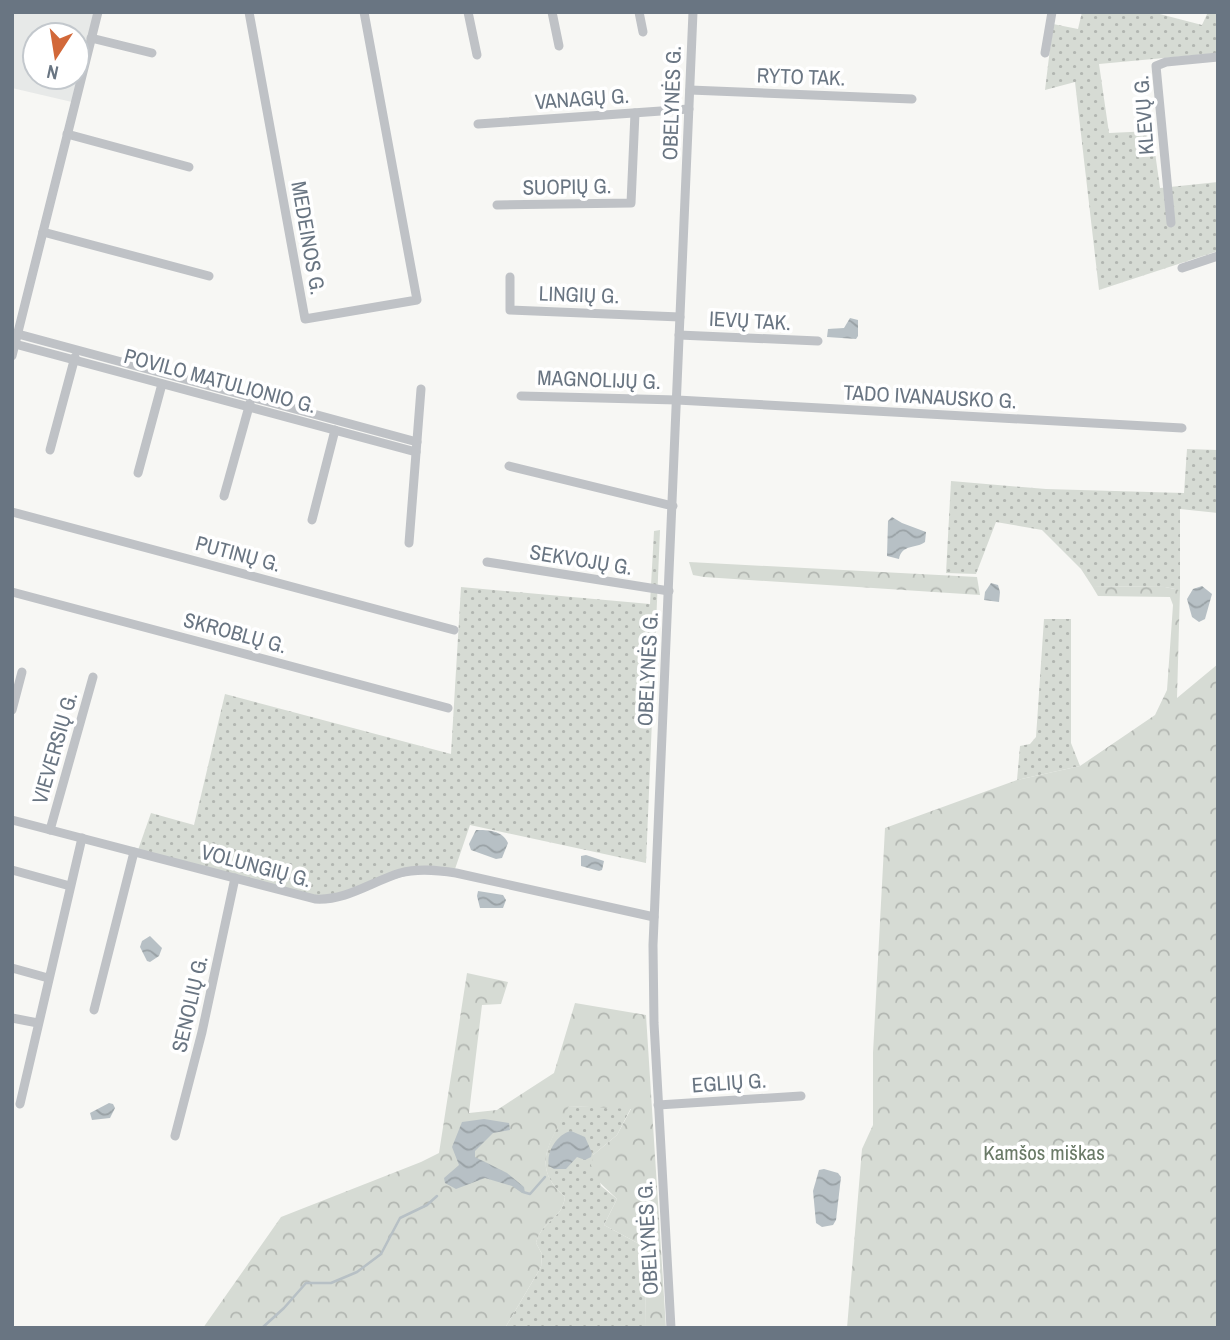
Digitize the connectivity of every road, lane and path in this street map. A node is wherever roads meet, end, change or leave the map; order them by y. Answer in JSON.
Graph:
{"nodes":[{"id":1,"x":98,"y":12,"type":"edge"},
{"id":2,"x":249,"y":12,"type":"edge"},
{"id":3,"x":364,"y":12,"type":"edge"},
{"id":4,"x":468,"y":12,"type":"edge"},
{"id":5,"x":552,"y":12,"type":"edge"},
{"id":6,"x":639,"y":12,"type":"edge"},
{"id":7,"x":693,"y":12,"type":"edge"},
{"id":8,"x":1052,"y":12,"type":"edge"},
{"id":9,"x":643,"y":32,"type":"dead end"},
{"id":10,"x":91,"y":38,"type":"joint"},
{"id":11,"x":559,"y":46,"type":"dead end"},
{"id":12,"x":1045,"y":53,"type":"dead end"},
{"id":13,"x":152,"y":54,"type":"dead end"},
{"id":14,"x":477,"y":55,"type":"dead end"},
{"id":15,"x":1218,"y":57,"type":"edge"},
{"id":16,"x":690,"y":90,"type":"junction"},
{"id":17,"x":78,"y":91,"type":"edge"},
{"id":18,"x":912,"y":99,"type":"dead end"},
{"id":19,"x":689,"y":109,"type":"junction"},
{"id":20,"x":635,"y":113,"type":"junction"},
{"id":21,"x":478,"y":124,"type":"dead end"},
{"id":22,"x":67,"y":134,"type":"junction"},
{"id":23,"x":189,"y":167,"type":"dead end"},
{"id":24,"x":498,"y":205,"type":"dead end"},
{"id":25,"x":1171,"y":223,"type":"dead end"},
{"id":26,"x":43,"y":232,"type":"junction"},
{"id":27,"x":1218,"y":256,"type":"edge"},
{"id":28,"x":1182,"y":268,"type":"dead end"},
{"id":29,"x":209,"y":276,"type":"dead end"},
{"id":30,"x":510,"y":277,"type":"dead end"},
{"id":31,"x":680,"y":317,"type":"junction"},
{"id":32,"x":679,"y":335,"type":"junction"},
{"id":33,"x":16,"y":339,"type":"junction"},
{"id":34,"x":818,"y":341,"type":"dead end"},
{"id":35,"x":76,"y":355,"type":"junction"},
{"id":36,"x":12,"y":356,"type":"edge"},
{"id":37,"x":162,"y":384,"type":"junction"},
{"id":38,"x":421,"y":389,"type":"dead end"},
{"id":39,"x":521,"y":396,"type":"dead end"},
{"id":40,"x":677,"y":400,"type":"junction"},
{"id":41,"x":251,"y":402,"type":"junction"},
{"id":42,"x":1182,"y":428,"type":"dead end"},
{"id":43,"x":335,"y":430,"type":"junction"},
{"id":44,"x":416,"y":447,"type":"junction"},
{"id":45,"x":50,"y":450,"type":"dead end"},
{"id":46,"x":509,"y":466,"type":"dead end"},
{"id":47,"x":138,"y":473,"type":"dead end"},
{"id":48,"x":224,"y":496,"type":"dead end"},
{"id":49,"x":673,"y":506,"type":"junction"},
{"id":50,"x":12,"y":512,"type":"edge"},
{"id":51,"x":312,"y":520,"type":"dead end"},
{"id":52,"x":409,"y":543,"type":"dead end"},
{"id":53,"x":487,"y":562,"type":"dead end"},
{"id":54,"x":669,"y":591,"type":"junction"},
{"id":55,"x":12,"y":592,"type":"edge"},
{"id":56,"x":454,"y":630,"type":"dead end"},
{"id":57,"x":22,"y":672,"type":"dead end"},
{"id":58,"x":93,"y":677,"type":"dead end"},
{"id":59,"x":448,"y":708,"type":"dead end"},
{"id":60,"x":12,"y":710,"type":"edge"},
{"id":61,"x":12,"y":820,"type":"edge"},
{"id":62,"x":50,"y":830,"type":"junction"},
{"id":63,"x":82,"y":838,"type":"junction"},
{"id":64,"x":134,"y":852,"type":"junction"},
{"id":65,"x":12,"y":870,"type":"edge"},
{"id":66,"x":236,"y":878,"type":"junction"},
{"id":67,"x":70,"y":886,"type":"junction"},
{"id":68,"x":654,"y":917,"type":"junction"},
{"id":69,"x":12,"y":968,"type":"edge"},
{"id":70,"x":48,"y":978,"type":"junction"},
{"id":71,"x":94,"y":1010,"type":"dead end"},
{"id":72,"x":12,"y":1018,"type":"edge"},
{"id":73,"x":38,"y":1023,"type":"junction"},
{"id":74,"x":801,"y":1096,"type":"dead end"},
{"id":75,"x":20,"y":1104,"type":"dead end"},
{"id":76,"x":658,"y":1105,"type":"junction"},
{"id":77,"x":175,"y":1136,"type":"dead end"},
{"id":78,"x":671,"y":1328,"type":"edge"}],
"edges":[{"from":1,"to":10,"type":"street"},
{"from":2,"to":3,"type":"street","name":"MEDEINOS G."},
{"from":4,"to":14,"type":"street"},
{"from":5,"to":11,"type":"street"},
{"from":6,"to":9,"type":"street"},
{"from":7,"to":16,"type":"street","name":"OBELYNĖS G."},
{"from":8,"to":12,"type":"street"},
{"from":10,"to":13,"type":"street"},
{"from":15,"to":25,"type":"street","name":"KLEVŲ G."},
{"from":16,"to":18,"type":"street","name":"RYTO TAK."},
{"from":16,"to":19,"type":"street","name":"OBELYNĖS G."},
{"from":17,"to":22,"type":"street"},
{"from":19,"to":20,"type":"street","name":"VANAGŲ G."},
{"from":19,"to":31,"type":"street","name":"OBELYNĖS G."},
{"from":20,"to":21,"type":"street","name":"VANAGŲ G."},
{"from":20,"to":24,"type":"street","name":"SUOPIŲ G."},
{"from":22,"to":23,"type":"street"},
{"from":22,"to":26,"type":"street"},
{"from":26,"to":29,"type":"street"},
{"from":26,"to":33,"type":"street"},
{"from":27,"to":28,"type":"street"},
{"from":30,"to":31,"type":"street","name":"LINGIŲ G."},
{"from":31,"to":32,"type":"street","name":"OBELYNĖS G."},
{"from":32,"to":34,"type":"street","name":"IEVŲ TAK."},
{"from":32,"to":40,"type":"street","name":"OBELYNĖS G."},
{"from":33,"to":35,"type":"street","name":"POVILO MATULIONIO G."},
{"from":33,"to":36,"type":"street"},
{"from":35,"to":37,"type":"street","name":"POVILO MATULIONIO G."},
{"from":35,"to":41,"type":"street","name":"POVILO MATULIONIO G."},
{"from":35,"to":45,"type":"street"},
{"from":37,"to":41,"type":"street","name":"POVILO MATULIONIO G."},
{"from":37,"to":47,"type":"street"},
{"from":38,"to":44,"type":"street"},
{"from":39,"to":40,"type":"street","name":"MAGNOLIJŲ G."},
{"from":40,"to":42,"type":"street","name":"TADO IVANAUSKO G."},
{"from":40,"to":49,"type":"street","name":"OBELYNĖS G."},
{"from":41,"to":43,"type":"street","name":"POVILO MATULIONIO G."},
{"from":41,"to":44,"type":"street","name":"POVILO MATULIONIO G."},
{"from":41,"to":48,"type":"street"},
{"from":43,"to":44,"type":"street","name":"POVILO MATULIONIO G."},
{"from":43,"to":51,"type":"street"},
{"from":44,"to":52,"type":"street"},
{"from":46,"to":49,"type":"street"},
{"from":49,"to":54,"type":"street","name":"OBELYNĖS G."},
{"from":50,"to":56,"type":"street","name":"PUTINŲ G."},
{"from":53,"to":54,"type":"street","name":"SEKVOJŲ G."},
{"from":54,"to":68,"type":"street","name":"OBELYNĖS G."},
{"from":55,"to":59,"type":"street","name":"SKROBLŲ G."},
{"from":57,"to":60,"type":"street"},
{"from":58,"to":62,"type":"street","name":"VIEVERSIŲ G."},
{"from":61,"to":62,"type":"street","name":"VOLUNGIŲ G."},
{"from":62,"to":63,"type":"street","name":"VOLUNGIŲ G."},
{"from":63,"to":64,"type":"street","name":"VOLUNGIŲ G."},
{"from":63,"to":67,"type":"street"},
{"from":64,"to":66,"type":"street","name":"VOLUNGIŲ G."},
{"from":64,"to":71,"type":"street"},
{"from":65,"to":67,"type":"street"},
{"from":66,"to":68,"type":"street","name":"VOLUNGIŲ G."},
{"from":66,"to":77,"type":"street","name":"SENOLIŲ G."},
{"from":67,"to":70,"type":"street"},
{"from":68,"to":76,"type":"street","name":"OBELYNĖS G."},
{"from":69,"to":70,"type":"street"},
{"from":70,"to":73,"type":"street"},
{"from":72,"to":73,"type":"street"},
{"from":73,"to":75,"type":"street"},
{"from":74,"to":76,"type":"street","name":"EGLIŲ G."},
{"from":76,"to":78,"type":"street","name":"OBELYNĖS G."}]}
